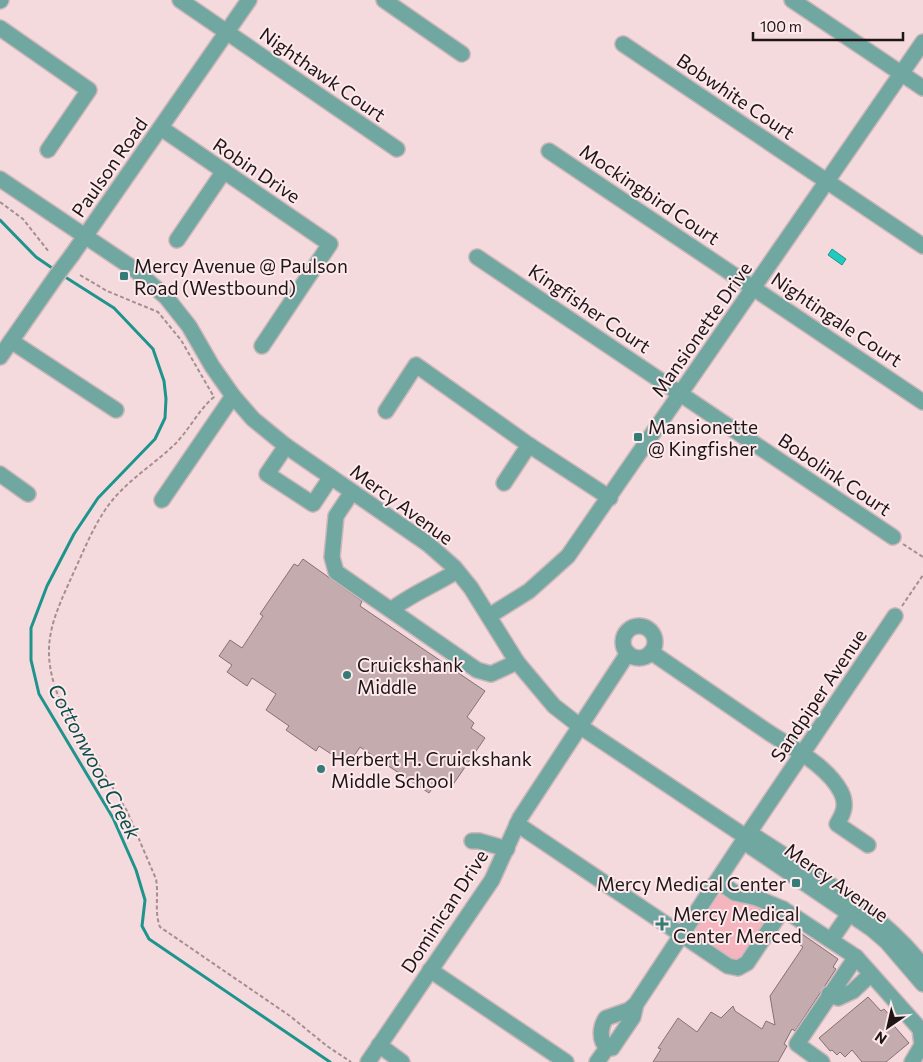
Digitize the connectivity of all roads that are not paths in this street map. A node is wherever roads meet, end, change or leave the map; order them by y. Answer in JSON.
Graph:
{"nodes":[{"id":1,"x":180,"y":0,"type":"edge"},
{"id":2,"x":249,"y":0,"type":"edge"},
{"id":3,"x":384,"y":0,"type":"edge"},
{"id":4,"x":792,"y":0,"type":"edge"},
{"id":5,"x":0,"y":28,"type":"edge"},
{"id":6,"x":227,"y":31,"type":"junction"},
{"id":7,"x":923,"y":42,"type":"edge"},
{"id":8,"x":623,"y":44,"type":"dead end"},
{"id":9,"x":462,"y":54,"type":"dead end"},
{"id":10,"x":902,"y":74,"type":"junction"},
{"id":11,"x":923,"y":88,"type":"edge"},
{"id":12,"x":161,"y":128,"type":"junction"},
{"id":13,"x":396,"y":149,"type":"dead end"},
{"id":14,"x":48,"y":150,"type":"dead end"},
{"id":15,"x":549,"y":151,"type":"dead end"},
{"id":16,"x":224,"y":171,"type":"junction"},
{"id":17,"x":0,"y":179,"type":"edge"},
{"id":18,"x":827,"y":181,"type":"junction"},
{"id":19,"x":85,"y":236,"type":"junction"},
{"id":20,"x":177,"y":240,"type":"dead end"},
{"id":21,"x":923,"y":246,"type":"edge"},
{"id":22,"x":477,"y":257,"type":"dead end"},
{"id":23,"x":753,"y":287,"type":"junction"},
{"id":24,"x":11,"y":341,"type":"junction"},
{"id":25,"x":262,"y":346,"type":"dead end"},
{"id":26,"x":0,"y":356,"type":"edge"},
{"id":27,"x":680,"y":393,"type":"junction"},
{"id":28,"x":233,"y":396,"type":"junction"},
{"id":29,"x":923,"y":402,"type":"edge"},
{"id":30,"x":116,"y":410,"type":"dead end"},
{"id":31,"x":386,"y":410,"type":"dead end"},
{"id":32,"x":530,"y":445,"type":"junction"},
{"id":33,"x":286,"y":446,"type":"junction"},
{"id":34,"x":0,"y":474,"type":"edge"},
{"id":35,"x":331,"y":477,"type":"junction"},
{"id":36,"x":504,"y":483,"type":"dead end"},
{"id":37,"x":352,"y":492,"type":"junction"},
{"id":38,"x":28,"y":494,"type":"dead end"},
{"id":39,"x":610,"y":498,"type":"junction"},
{"id":40,"x":162,"y":500,"type":"dead end"},
{"id":41,"x":892,"y":537,"type":"road end"},
{"id":42,"x":458,"y":571,"type":"junction"},
{"id":43,"x":391,"y":610,"type":"junction"},
{"id":44,"x":489,"y":616,"type":"junction"},
{"id":45,"x":895,"y":616,"type":"road end"},
{"id":46,"x":651,"y":652,"type":"junction"},
{"id":47,"x":628,"y":653,"type":"junction"},
{"id":48,"x":517,"y":662,"type":"junction"},
{"id":49,"x":581,"y":727,"type":"junction"},
{"id":50,"x":801,"y":755,"type":"junction"},
{"id":51,"x":517,"y":824,"type":"junction"},
{"id":52,"x":746,"y":837,"type":"junction"},
{"id":53,"x":472,"y":841,"type":"dead end"},
{"id":54,"x":868,"y":845,"type":"dead end"},
{"id":55,"x":507,"y":849,"type":"junction"},
{"id":56,"x":718,"y":881,"type":"junction"},
{"id":57,"x":783,"y":909,"type":"junction"},
{"id":58,"x":849,"y":914,"type":"junction"},
{"id":59,"x":683,"y":935,"type":"junction"},
{"id":60,"x":831,"y":940,"type":"junction"},
{"id":61,"x":856,"y":957,"type":"junction"},
{"id":62,"x":923,"y":966,"type":"edge"},
{"id":63,"x":430,"y":970,"type":"junction"},
{"id":64,"x":871,"y":974,"type":"junction"},
{"id":65,"x":923,"y":984,"type":"edge"},
{"id":66,"x":829,"y":994,"type":"junction"},
{"id":67,"x":636,"y":1004,"type":"junction"},
{"id":68,"x":379,"y":1045,"type":"junction"},
{"id":69,"x":607,"y":1048,"type":"junction"},
{"id":70,"x":368,"y":1062,"type":"edge"},
{"id":71,"x":402,"y":1062,"type":"edge"},
{"id":72,"x":566,"y":1062,"type":"edge"},
{"id":73,"x":597,"y":1062,"type":"edge"},
{"id":74,"x":822,"y":1062,"type":"edge"},
{"id":75,"x":912,"y":1062,"type":"edge"}],
"edges":[{"from":1,"to":6,"type":"street","name":"Nighthawk Court"},
{"from":2,"to":6,"type":"street","name":"Paulson Road"},
{"from":3,"to":9,"type":"street"},
{"from":4,"to":10,"type":"street"},
{"from":5,"to":14,"type":"street"},
{"from":6,"to":12,"type":"street","name":"Paulson Road"},
{"from":6,"to":13,"type":"street","name":"Nighthawk Court"},
{"from":7,"to":10,"type":"street","name":"Mansionette Drive"},
{"from":8,"to":18,"type":"street","name":"Bobwhite Court"},
{"from":10,"to":11,"type":"street"},
{"from":10,"to":18,"type":"street","name":"Mansionette Drive"},
{"from":12,"to":16,"type":"street","name":"Robin Drive"},
{"from":12,"to":19,"type":"street","name":"Paulson Road"},
{"from":15,"to":23,"type":"street","name":"Mockingbird Court"},
{"from":16,"to":20,"type":"street"},
{"from":16,"to":25,"type":"street","name":"Robin Drive"},
{"from":17,"to":19,"type":"street","name":"Mercy Avenue"},
{"from":18,"to":21,"type":"street","name":"Bobwhite Court"},
{"from":18,"to":23,"type":"street","name":"Mansionette Drive"},
{"from":19,"to":24,"type":"street","name":"Paulson Road","bridge":true},
{"from":19,"to":28,"type":"street","name":"Mercy Avenue"},
{"from":22,"to":27,"type":"street","name":"Kingfisher Court"},
{"from":23,"to":27,"type":"street","name":"Mansionette Drive"},
{"from":23,"to":29,"type":"street","name":"Nightingale Court"},
{"from":24,"to":26,"type":"street","name":"Paulson Road"},
{"from":24,"to":30,"type":"street"},
{"from":27,"to":39,"type":"street","name":"Mansionette Drive"},
{"from":27,"to":41,"type":"street","name":"Bobolink Court"},
{"from":28,"to":33,"type":"street","name":"Mercy Avenue"},
{"from":28,"to":40,"type":"street"},
{"from":31,"to":32,"type":"street"},
{"from":32,"to":36,"type":"street"},
{"from":32,"to":39,"type":"street"},
{"from":33,"to":35,"type":"street","name":"Mercy Avenue"},
{"from":33,"to":35,"type":"street"},
{"from":34,"to":38,"type":"street"},
{"from":35,"to":37,"type":"street","name":"Mercy Avenue"},
{"from":37,"to":42,"type":"street","name":"Mercy Avenue"},
{"from":37,"to":43,"type":"street"},
{"from":39,"to":44,"type":"street","name":"Mansionette Drive"},
{"from":42,"to":43,"type":"street"},
{"from":42,"to":44,"type":"street","name":"Mercy Avenue"},
{"from":43,"to":48,"type":"street"},
{"from":44,"to":48,"type":"street","name":"Mercy Avenue"},
{"from":45,"to":50,"type":"street","name":"Sandpiper Avenue"},
{"from":46,"to":47,"type":"street"},
{"from":46,"to":47,"type":"street"},
{"from":46,"to":50,"type":"street"},
{"from":47,"to":49,"type":"street","name":"Dominican Drive"},
{"from":48,"to":49,"type":"street","name":"Mercy Avenue"},
{"from":49,"to":51,"type":"street","name":"Dominican Drive"},
{"from":49,"to":52,"type":"street","name":"Mercy Avenue"},
{"from":50,"to":52,"type":"street","name":"Sandpiper Avenue"},
{"from":50,"to":54,"type":"street"},
{"from":51,"to":55,"type":"street","name":"Dominican Drive"},
{"from":51,"to":59,"type":"street"},
{"from":52,"to":56,"type":"street","name":"Sandpiper Avenue"},
{"from":52,"to":58,"type":"street","name":"Mercy Avenue"},
{"from":52,"to":62,"type":"street","name":"Mercy Avenue"},
{"from":53,"to":55,"type":"street"},
{"from":55,"to":63,"type":"street","name":"Dominican Drive"},
{"from":56,"to":57,"type":"street"},
{"from":56,"to":59,"type":"street","name":"Sandpiper Avenue"},
{"from":57,"to":59,"type":"street"},
{"from":57,"to":60,"type":"street"},
{"from":58,"to":60,"type":"street"},
{"from":58,"to":65,"type":"street","name":"Mercy Avenue"},
{"from":59,"to":67,"type":"street","name":"Sandpiper Avenue"},
{"from":60,"to":61,"type":"street"},
{"from":61,"to":64,"type":"street"},
{"from":61,"to":66,"type":"street"},
{"from":63,"to":68,"type":"street","name":"Dominican Drive"},
{"from":63,"to":72,"type":"street"},
{"from":64,"to":66,"type":"street"},
{"from":64,"to":75,"type":"street"},
{"from":66,"to":74,"type":"street"},
{"from":67,"to":69,"type":"street","name":"Sandpiper Avenue"},
{"from":67,"to":69,"type":"street"},
{"from":68,"to":70,"type":"street","name":"Dominican Drive"},
{"from":68,"to":71,"type":"street"},
{"from":69,"to":73,"type":"street"}]}
